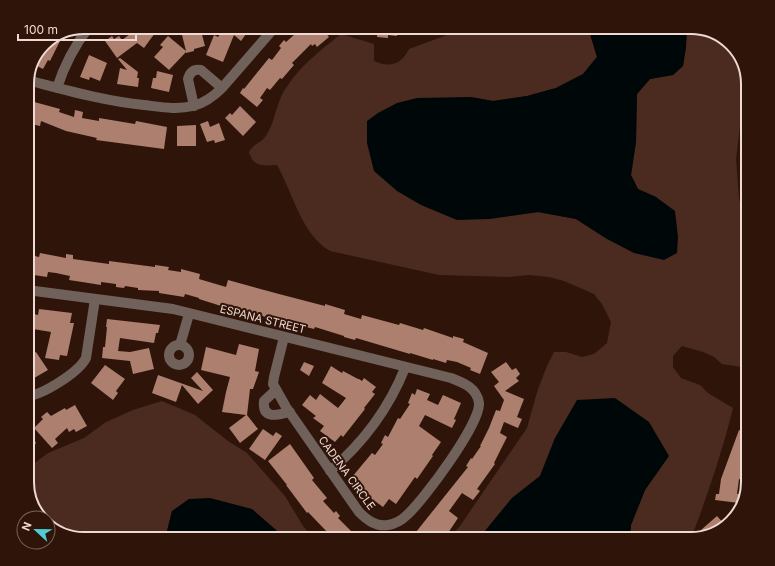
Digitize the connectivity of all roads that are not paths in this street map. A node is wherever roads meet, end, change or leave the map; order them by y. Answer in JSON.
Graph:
{"nodes":[{"id":1,"x":84,"y":34,"type":"edge"},
{"id":2,"x":269,"y":34,"type":"edge"},
{"id":3,"x":34,"y":82,"type":"edge"},
{"id":4,"x":57,"y":88,"type":"junction"},
{"id":5,"x":222,"y":88,"type":"junction"},
{"id":6,"x":194,"y":106,"type":"junction"},
{"id":7,"x":34,"y":291,"type":"edge"},
{"id":8,"x":95,"y":299,"type":"junction"},
{"id":9,"x":189,"y":314,"type":"junction"},
{"id":10,"x":284,"y":337,"type":"junction"},
{"id":11,"x":180,"y":345,"type":"dead end"},
{"id":12,"x":405,"y":368,"type":"junction"},
{"id":13,"x":276,"y":390,"type":"junction"},
{"id":14,"x":34,"y":395,"type":"edge"},
{"id":15,"x":479,"y":404,"type":"joint"},
{"id":16,"x":290,"y":412,"type":"junction"},
{"id":17,"x":330,"y":471,"type":"junction"}],
"edges":[{"from":1,"to":4,"type":"street"},
{"from":2,"to":5,"type":"street"},
{"from":3,"to":4,"type":"street"},
{"from":4,"to":6,"type":"street"},
{"from":5,"to":6,"type":"street"},
{"from":5,"to":6,"type":"street"},
{"from":7,"to":8,"type":"street","name":"ESPANA STREET"},
{"from":8,"to":9,"type":"street","name":"ESPANA STREET"},
{"from":8,"to":14,"type":"street"},
{"from":9,"to":10,"type":"street","name":"ESPANA STREET"},
{"from":9,"to":11,"type":"street"},
{"from":10,"to":12,"type":"street","name":"ESPANA STREET"},
{"from":10,"to":13,"type":"street"},
{"from":12,"to":15,"type":"street","name":"ESPANA STREET"},
{"from":12,"to":17,"type":"street"},
{"from":13,"to":16,"type":"street","name":"CADENA CIRCLE"},
{"from":13,"to":16,"type":"street"},
{"from":15,"to":17,"type":"street","name":"CADENA CIRCLE"},
{"from":16,"to":17,"type":"street","name":"CADENA CIRCLE"}]}
